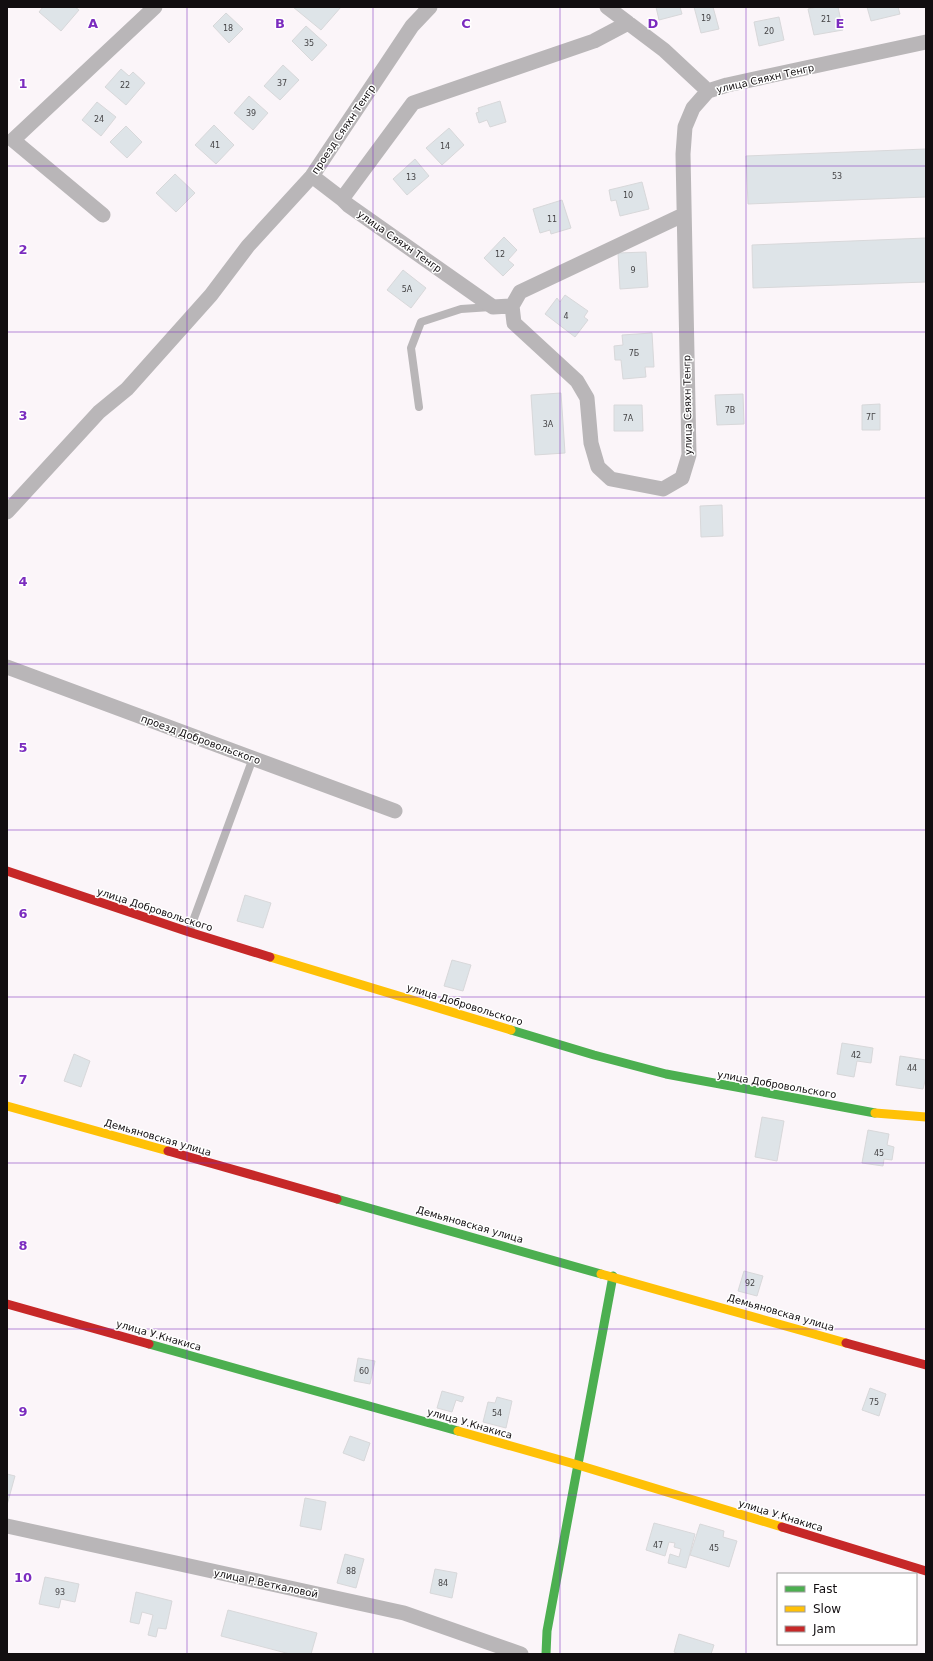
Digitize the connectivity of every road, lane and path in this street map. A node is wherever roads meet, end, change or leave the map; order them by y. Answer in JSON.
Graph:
{"nodes":[{"id":1,"x":155,"y":7,"type":"edge"},
{"id":2,"x":430,"y":7,"type":"edge"},
{"id":3,"x":607,"y":7,"type":"edge"},
{"id":4,"x":628,"y":23,"type":"junction"},
{"id":5,"x":926,"y":42,"type":"edge"},
{"id":6,"x":708,"y":91,"type":"junction"},
{"id":7,"x":10,"y":137,"type":"edge"},
{"id":8,"x":312,"y":176,"type":"junction"},
{"id":9,"x":342,"y":198,"type":"junction"},
{"id":10,"x":103,"y":215,"type":"dead end"},
{"id":11,"x":683,"y":215,"type":"junction"},
{"id":12,"x":512,"y":306,"type":"junction"},
{"id":13,"x":493,"y":307,"type":"junction"},
{"id":14,"x":419,"y":407,"type":"dead end"},
{"id":15,"x":7,"y":512,"type":"edge"},
{"id":16,"x":7,"y":667,"type":"edge"},
{"id":17,"x":253,"y":758,"type":"junction"},
{"id":18,"x":395,"y":812,"type":"dead end"},
{"id":19,"x":7,"y":871,"type":"edge"},
{"id":20,"x":189,"y":932,"type":"junction"},
{"id":21,"x":7,"y":1106,"type":"edge"},
{"id":22,"x":926,"y":1116,"type":"edge"},
{"id":23,"x":613,"y":1276,"type":"junction"},
{"id":24,"x":7,"y":1304,"type":"edge"},
{"id":25,"x":926,"y":1365,"type":"edge"},
{"id":26,"x":578,"y":1465,"type":"junction"},
{"id":27,"x":7,"y":1526,"type":"edge"},
{"id":28,"x":926,"y":1570,"type":"edge"},
{"id":29,"x":521,"y":1654,"type":"edge"},
{"id":30,"x":546,"y":1654,"type":"edge"}],
"edges":[{"from":1,"to":7,"type":"street"},
{"from":2,"to":8,"type":"street","name":"проезд Сяяхн Тенгр"},
{"from":3,"to":4,"type":"street"},
{"from":4,"to":6,"type":"street"},
{"from":4,"to":9,"type":"street"},
{"from":5,"to":6,"type":"street","name":"улица Сяяхн Тенгр"},
{"from":6,"to":11,"type":"street","name":"улица Сяяхн Тенгр"},
{"from":7,"to":10,"type":"street"},
{"from":8,"to":9,"type":"street","name":"улица Сяяхн Тенгр"},
{"from":8,"to":15,"type":"street","name":"проезд Сяяхн Тенгр"},
{"from":9,"to":13,"type":"street","name":"улица Сяяхн Тенгр"},
{"from":11,"to":12,"type":"street"},
{"from":11,"to":12,"type":"street","name":"улица Сяяхн Тенгр"},
{"from":12,"to":13,"type":"street"},
{"from":13,"to":14,"type":"lane"},
{"from":16,"to":17,"type":"street","name":"проезд Добровольского"},
{"from":17,"to":18,"type":"street","name":"проезд Добровольского"},
{"from":17,"to":20,"type":"lane"},
{"from":19,"to":20,"type":"street","name":"улица Добровольского"},
{"from":20,"to":22,"type":"street","name":"улица Добровольского"},
{"from":21,"to":23,"type":"street","name":"Демьяновская улица"},
{"from":23,"to":25,"type":"street","name":"Демьяновская улица"},
{"from":23,"to":26,"type":"street"},
{"from":24,"to":26,"type":"street","name":"улица У.Кнакиса"},
{"from":26,"to":28,"type":"street","name":"улица У.Кнакиса"},
{"from":26,"to":30,"type":"street"},
{"from":27,"to":29,"type":"street","name":"улица Р.Веткаловой"}]}
